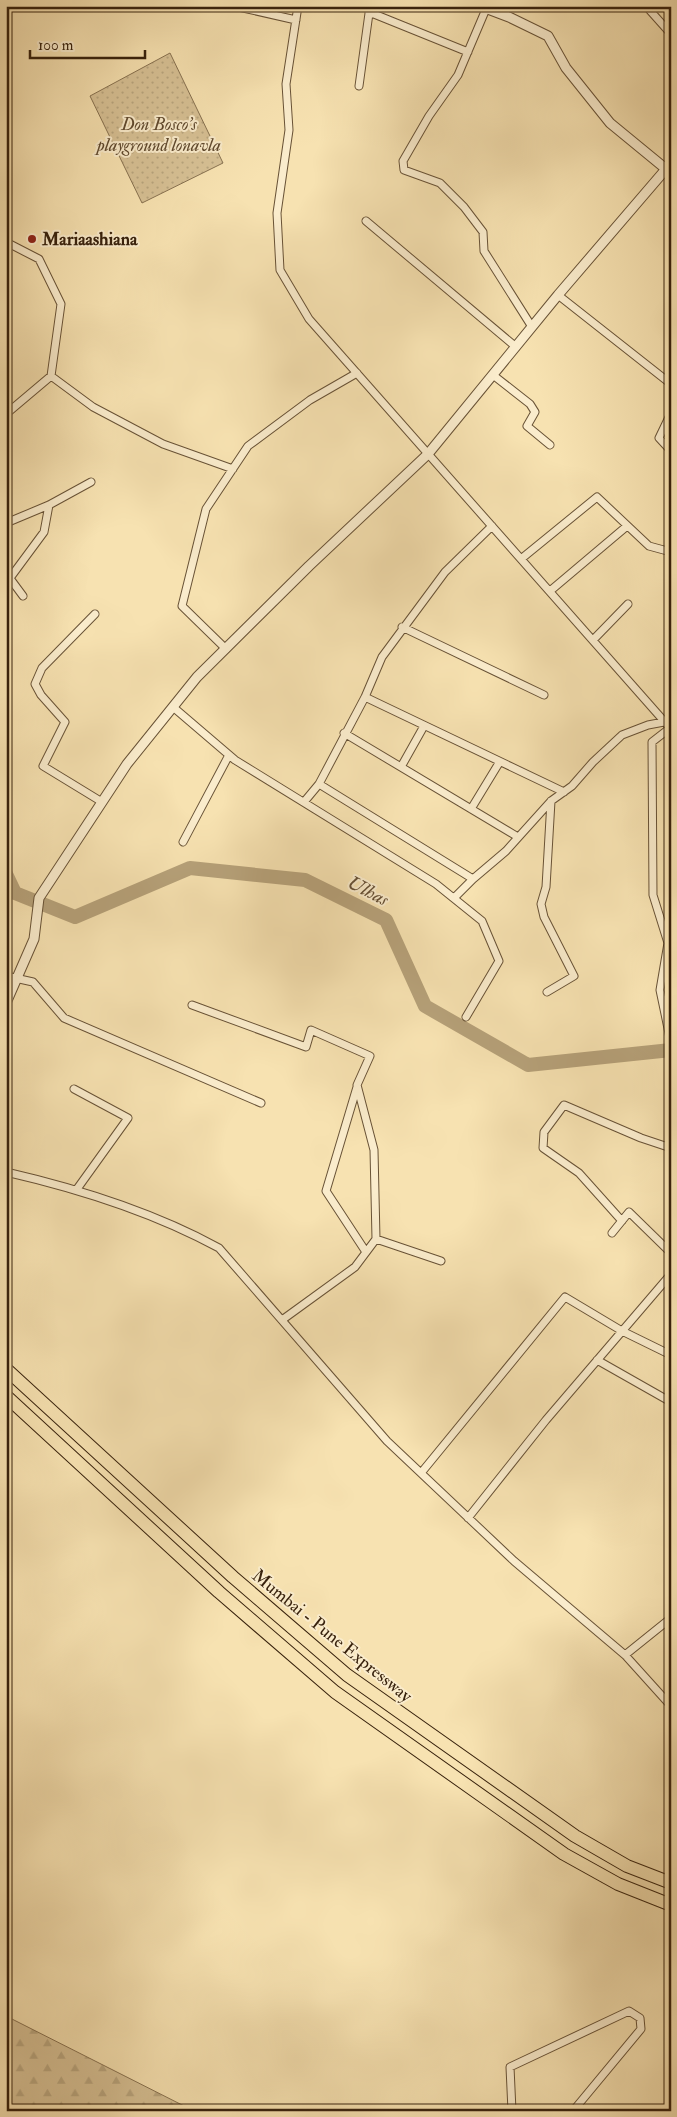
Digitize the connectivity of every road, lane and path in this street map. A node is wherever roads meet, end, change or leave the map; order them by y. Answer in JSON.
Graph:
{"nodes":[{"id":1,"x":234,"y":6,"type":"edge"},
{"id":2,"x":298,"y":6,"type":"edge"},
{"id":3,"x":646,"y":6,"type":"edge"},
{"id":4,"x":483,"y":7,"type":"edge"},
{"id":5,"x":370,"y":9,"type":"edge"},
{"id":6,"x":296,"y":20,"type":"junction"},
{"id":7,"x":671,"y":34,"type":"edge"},
{"id":8,"x":468,"y":52,"type":"junction"},
{"id":9,"x":359,"y":86,"type":"dead end"},
{"id":10,"x":669,"y":166,"type":"edge"},
{"id":11,"x":366,"y":221,"type":"dead end"},
{"id":12,"x":6,"y":242,"type":"edge"},
{"id":13,"x":558,"y":295,"type":"junction"},
{"id":14,"x":532,"y":327,"type":"junction"},
{"id":15,"x":516,"y":347,"type":"junction"},
{"id":16,"x":357,"y":373,"type":"junction"},
{"id":17,"x":493,"y":375,"type":"junction"},
{"id":18,"x":51,"y":376,"type":"junction"},
{"id":19,"x":671,"y":384,"type":"edge"},
{"id":20,"x":671,"y":413,"type":"edge"},
{"id":21,"x":6,"y":414,"type":"edge"},
{"id":22,"x":550,"y":445,"type":"dead end"},
{"id":23,"x":671,"y":451,"type":"edge"},
{"id":24,"x":428,"y":454,"type":"junction"},
{"id":25,"x":232,"y":469,"type":"junction"},
{"id":26,"x":91,"y":482,"type":"dead end"},
{"id":27,"x":49,"y":505,"type":"junction"},
{"id":28,"x":6,"y":523,"type":"edge"},
{"id":29,"x":492,"y":526,"type":"junction"},
{"id":30,"x":627,"y":526,"type":"junction"},
{"id":31,"x":671,"y":552,"type":"edge"},
{"id":32,"x":521,"y":559,"type":"junction"},
{"id":33,"x":8,"y":576,"type":"edge"},
{"id":34,"x":550,"y":591,"type":"junction"},
{"id":35,"x":24,"y":596,"type":"dead end"},
{"id":36,"x":628,"y":604,"type":"dead end"},
{"id":37,"x":95,"y":614,"type":"dead end"},
{"id":38,"x":402,"y":628,"type":"junction"},
{"id":39,"x":593,"y":640,"type":"junction"},
{"id":40,"x":226,"y":649,"type":"junction"},
{"id":41,"x":544,"y":695,"type":"dead end"},
{"id":42,"x":365,"y":697,"type":"junction"},
{"id":43,"x":173,"y":707,"type":"junction"},
{"id":44,"x":424,"y":726,"type":"junction"},
{"id":45,"x":668,"y":726,"type":"edge"},
{"id":46,"x":344,"y":733,"type":"junction"},
{"id":47,"x":229,"y":755,"type":"junction"},
{"id":48,"x":500,"y":762,"type":"junction"},
{"id":49,"x":401,"y":767,"type":"junction"},
{"id":50,"x":319,"y":784,"type":"junction"},
{"id":51,"x":564,"y":792,"type":"junction"},
{"id":52,"x":551,"y":801,"type":"junction"},
{"id":53,"x":102,"y":802,"type":"junction"},
{"id":54,"x":304,"y":802,"type":"junction"},
{"id":55,"x":472,"y":809,"type":"junction"},
{"id":56,"x":518,"y":837,"type":"junction"},
{"id":57,"x":184,"y":842,"type":"dead end"},
{"id":58,"x":473,"y":879,"type":"junction"},
{"id":59,"x":454,"y":898,"type":"junction"},
{"id":60,"x":6,"y":976,"type":"edge"},
{"id":61,"x":17,"y":978,"type":"junction"},
{"id":62,"x":547,"y":992,"type":"dead end"},
{"id":63,"x":6,"y":1003,"type":"edge"},
{"id":64,"x":192,"y":1005,"type":"dead end"},
{"id":65,"x":466,"y":1018,"type":"dead end"},
{"id":66,"x":670,"y":1038,"type":"edge"},
{"id":67,"x":357,"y":1085,"type":"junction"},
{"id":68,"x":74,"y":1089,"type":"dead end"},
{"id":69,"x":261,"y":1103,"type":"dead end"},
{"id":70,"x":671,"y":1148,"type":"edge"},
{"id":71,"x":6,"y":1172,"type":"edge"},
{"id":72,"x":77,"y":1189,"type":"junction"},
{"id":73,"x":622,"y":1221,"type":"junction"},
{"id":74,"x":612,"y":1234,"type":"dead end"},
{"id":75,"x":376,"y":1239,"type":"junction"},
{"id":76,"x":366,"y":1252,"type":"junction"},
{"id":77,"x":671,"y":1253,"type":"edge"},
{"id":78,"x":441,"y":1261,"type":"dead end"},
{"id":79,"x":671,"y":1274,"type":"edge"},
{"id":80,"x":282,"y":1320,"type":"junction"},
{"id":81,"x":622,"y":1331,"type":"junction"},
{"id":82,"x":671,"y":1355,"type":"edge"},
{"id":83,"x":597,"y":1360,"type":"junction"},
{"id":84,"x":6,"y":1369,"type":"edge"},
{"id":85,"x":6,"y":1396,"type":"edge"},
{"id":86,"x":671,"y":1402,"type":"edge"},
{"id":87,"x":420,"y":1473,"type":"junction"},
{"id":88,"x":468,"y":1518,"type":"junction"},
{"id":89,"x":671,"y":1618,"type":"edge"},
{"id":90,"x":625,"y":1655,"type":"junction"},
{"id":91,"x":671,"y":1706,"type":"edge"},
{"id":92,"x":671,"y":1883,"type":"edge"},
{"id":93,"x":671,"y":1905,"type":"edge"},
{"id":94,"x":512,"y":2111,"type":"edge"},
{"id":95,"x":573,"y":2111,"type":"edge"}],
"edges":[{"from":1,"to":6,"type":"street"},
{"from":2,"to":6,"type":"street"},
{"from":3,"to":7,"type":"street"},
{"from":4,"to":8,"type":"street"},
{"from":4,"to":10,"type":"street"},
{"from":5,"to":8,"type":"street"},
{"from":5,"to":9,"type":"street"},
{"from":6,"to":16,"type":"street"},
{"from":8,"to":14,"type":"street"},
{"from":10,"to":13,"type":"street"},
{"from":11,"to":15,"type":"street"},
{"from":12,"to":18,"type":"street"},
{"from":13,"to":14,"type":"street"},
{"from":13,"to":19,"type":"street"},
{"from":14,"to":15,"type":"street"},
{"from":15,"to":17,"type":"street"},
{"from":16,"to":24,"type":"street"},
{"from":16,"to":25,"type":"street"},
{"from":17,"to":22,"type":"street"},
{"from":17,"to":24,"type":"street"},
{"from":18,"to":21,"type":"street"},
{"from":18,"to":25,"type":"street"},
{"from":20,"to":23,"type":"street"},
{"from":24,"to":29,"type":"street"},
{"from":24,"to":40,"type":"street"},
{"from":25,"to":40,"type":"street"},
{"from":26,"to":27,"type":"street"},
{"from":27,"to":28,"type":"street"},
{"from":27,"to":33,"type":"street"},
{"from":29,"to":32,"type":"street"},
{"from":29,"to":38,"type":"street"},
{"from":30,"to":31,"type":"street"},
{"from":30,"to":32,"type":"street"},
{"from":30,"to":34,"type":"street"},
{"from":32,"to":34,"type":"street"},
{"from":33,"to":35,"type":"street"},
{"from":34,"to":39,"type":"street"},
{"from":36,"to":39,"type":"street"},
{"from":37,"to":53,"type":"street"},
{"from":38,"to":41,"type":"street"},
{"from":38,"to":42,"type":"street"},
{"from":39,"to":45,"type":"street"},
{"from":40,"to":43,"type":"street"},
{"from":42,"to":44,"type":"street"},
{"from":42,"to":46,"type":"street"},
{"from":43,"to":47,"type":"street"},
{"from":43,"to":53,"type":"street"},
{"from":44,"to":48,"type":"street"},
{"from":44,"to":49,"type":"street"},
{"from":45,"to":51,"type":"street"},
{"from":45,"to":66,"type":"street"},
{"from":46,"to":49,"type":"street"},
{"from":46,"to":50,"type":"street"},
{"from":47,"to":54,"type":"street"},
{"from":47,"to":57,"type":"street"},
{"from":48,"to":51,"type":"street"},
{"from":48,"to":55,"type":"street"},
{"from":49,"to":55,"type":"street"},
{"from":50,"to":54,"type":"street"},
{"from":50,"to":58,"type":"street"},
{"from":51,"to":52,"type":"street"},
{"from":52,"to":56,"type":"street"},
{"from":52,"to":62,"type":"street"},
{"from":53,"to":61,"type":"street"},
{"from":54,"to":59,"type":"street"},
{"from":55,"to":56,"type":"street"},
{"from":56,"to":58,"type":"street"},
{"from":58,"to":59,"type":"street"},
{"from":59,"to":65,"type":"street"},
{"from":60,"to":61,"type":"street"},
{"from":61,"to":63,"type":"street"},
{"from":61,"to":69,"type":"street"},
{"from":64,"to":67,"type":"street"},
{"from":67,"to":75,"type":"street"},
{"from":67,"to":76,"type":"street"},
{"from":68,"to":72,"type":"street"},
{"from":70,"to":73,"type":"street"},
{"from":71,"to":72,"type":"street"},
{"from":72,"to":80,"type":"street"},
{"from":73,"to":74,"type":"street"},
{"from":73,"to":77,"type":"street"},
{"from":75,"to":76,"type":"street"},
{"from":75,"to":78,"type":"street"},
{"from":76,"to":80,"type":"street"},
{"from":79,"to":81,"type":"street"},
{"from":80,"to":87,"type":"street"},
{"from":81,"to":82,"type":"street"},
{"from":81,"to":83,"type":"street"},
{"from":81,"to":87,"type":"street"},
{"from":83,"to":86,"type":"street"},
{"from":83,"to":88,"type":"street"},
{"from":84,"to":92,"type":"highway","name":"Mumbai - Pune Expressway"},
{"from":85,"to":93,"type":"highway"},
{"from":87,"to":88,"type":"street"},
{"from":88,"to":90,"type":"street"},
{"from":89,"to":90,"type":"street"},
{"from":90,"to":91,"type":"street"},
{"from":94,"to":95,"type":"street"}]}
